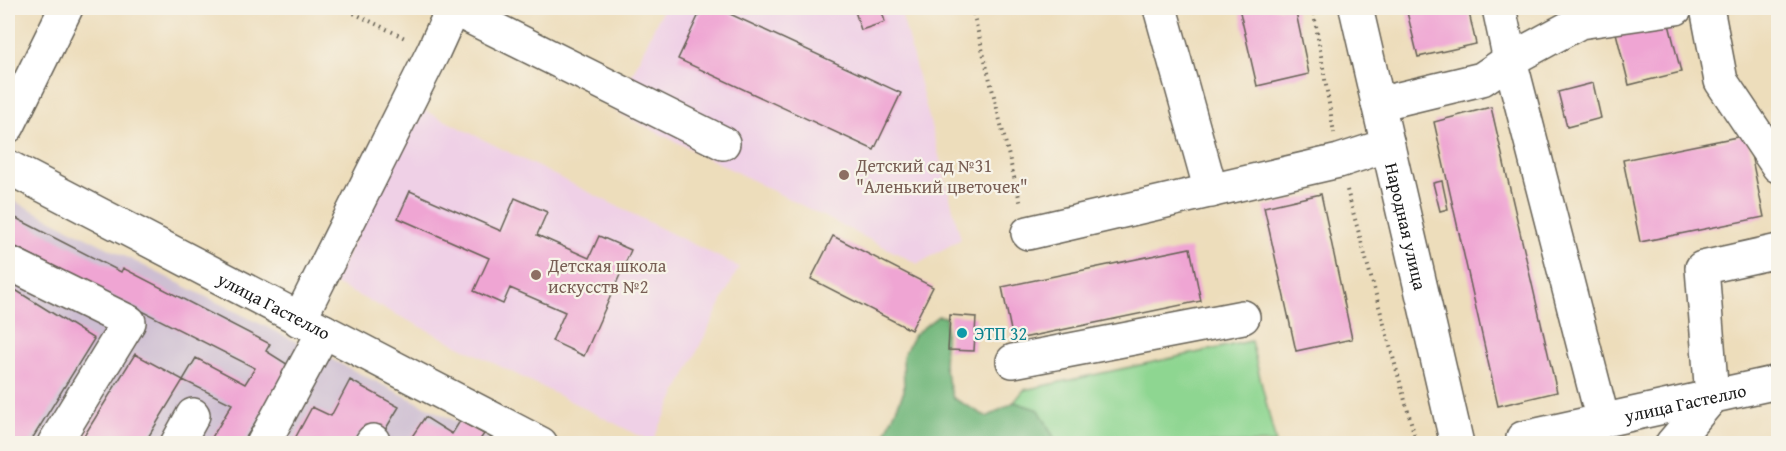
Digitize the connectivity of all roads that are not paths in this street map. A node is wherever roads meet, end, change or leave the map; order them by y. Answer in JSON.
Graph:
{"nodes":[{"id":1,"x":66,"y":8,"type":"edge"},
{"id":2,"x":452,"y":8,"type":"edge"},
{"id":3,"x":1160,"y":8,"type":"edge"},
{"id":4,"x":1356,"y":8,"type":"edge"},
{"id":5,"x":1499,"y":8,"type":"edge"},
{"id":6,"x":1676,"y":8,"type":"edge"},
{"id":7,"x":1707,"y":8,"type":"edge"},
{"id":8,"x":1579,"y":15,"type":"edge"},
{"id":9,"x":1510,"y":60,"type":"junction"},
{"id":10,"x":1378,"y":104,"type":"junction"},
{"id":11,"x":8,"y":126,"type":"edge"},
{"id":12,"x":723,"y":143,"type":"dead end"},
{"id":13,"x":1388,"y":145,"type":"junction"},
{"id":14,"x":1779,"y":166,"type":"edge"},
{"id":15,"x":8,"y":167,"type":"edge"},
{"id":16,"x":1211,"y":191,"type":"junction"},
{"id":17,"x":1028,"y":233,"type":"road end"},
{"id":18,"x":1779,"y":251,"type":"edge"},
{"id":19,"x":11,"y":264,"type":"dead end"},
{"id":20,"x":1243,"y":317,"type":"dead end"},
{"id":21,"x":312,"y":326,"type":"junction"},
{"id":22,"x":1013,"y":361,"type":"dead end"},
{"id":23,"x":1779,"y":382,"type":"edge"},
{"id":24,"x":1712,"y":397,"type":"junction"},
{"id":25,"x":193,"y":415,"type":"dead end"},
{"id":26,"x":1603,"y":421,"type":"junction"},
{"id":27,"x":1523,"y":438,"type":"dead end"},
{"id":28,"x":54,"y":444,"type":"edge"},
{"id":29,"x":177,"y":444,"type":"edge"},
{"id":30,"x":263,"y":444,"type":"edge"},
{"id":31,"x":541,"y":444,"type":"edge"},
{"id":32,"x":1457,"y":444,"type":"edge"},
{"id":33,"x":1672,"y":444,"type":"edge"}],
"edges":[{"from":1,"to":11,"type":"street"},
{"from":2,"to":12,"type":"street"},
{"from":2,"to":21,"type":"street"},
{"from":3,"to":16,"type":"street"},
{"from":4,"to":10,"type":"street","name":"Народная улица"},
{"from":5,"to":9,"type":"street"},
{"from":6,"to":8,"type":"street"},
{"from":7,"to":14,"type":"street"},
{"from":8,"to":9,"type":"street"},
{"from":9,"to":10,"type":"street"},
{"from":9,"to":26,"type":"street"},
{"from":10,"to":13,"type":"street","name":"Народная улица"},
{"from":13,"to":16,"type":"street"},
{"from":13,"to":32,"type":"street","name":"Народная улица"},
{"from":15,"to":21,"type":"street","name":"улица Гастелло"},
{"from":16,"to":17,"type":"street"},
{"from":18,"to":24,"type":"street"},
{"from":19,"to":28,"type":"street"},
{"from":20,"to":22,"type":"street"},
{"from":21,"to":30,"type":"street"},
{"from":21,"to":31,"type":"street","name":"улица Гастелло"},
{"from":23,"to":24,"type":"street","name":"улица Гастелло"},
{"from":24,"to":26,"type":"street","name":"улица Гастелло"},
{"from":24,"to":33,"type":"street"},
{"from":25,"to":29,"type":"street"},
{"from":26,"to":27,"type":"street","name":"улица Гастелло"}]}
